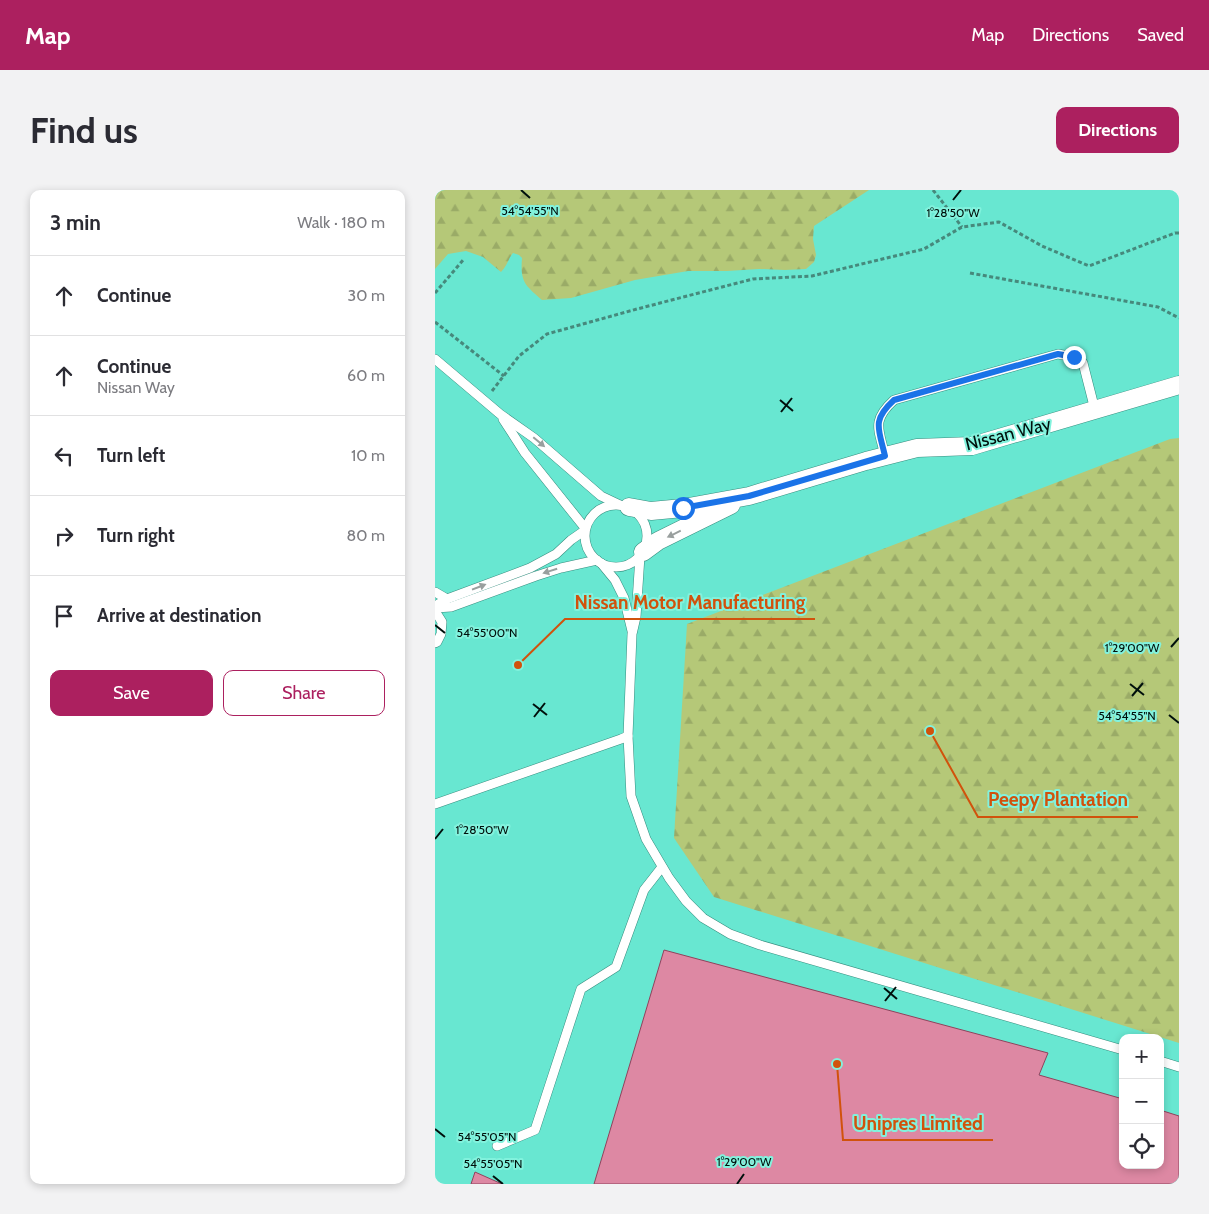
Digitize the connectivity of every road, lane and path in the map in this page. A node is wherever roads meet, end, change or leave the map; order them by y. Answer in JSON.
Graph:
{"nodes":[{"id":1,"x":933,"y":190,"type":"edge"},
{"id":2,"x":962,"y":227,"type":"junction"},
{"id":3,"x":1179,"y":233,"type":"edge"},
{"id":4,"x":464,"y":259,"type":"dead end"},
{"id":5,"x":970,"y":273,"type":"dead end"},
{"id":6,"x":435,"y":293,"type":"edge"},
{"id":7,"x":1179,"y":318,"type":"edge"},
{"id":8,"x":435,"y":322,"type":"edge"},
{"id":9,"x":435,"y":359,"type":"edge"},
{"id":10,"x":504,"y":376,"type":"junction"},
{"id":11,"x":1179,"y":386,"type":"edge"},
{"id":12,"x":485,"y":402,"type":"junction"},
{"id":13,"x":1095,"y":410,"type":"junction"},
{"id":14,"x":500,"y":414,"type":"junction"},
{"id":15,"x":885,"y":456,"type":"junction"},
{"id":16,"x":749,"y":496,"type":"junction"},
{"id":17,"x":624,"y":506,"type":"junction"},
{"id":18,"x":585,"y":529,"type":"junction"},
{"id":19,"x":641,"y":554,"type":"junction"},
{"id":20,"x":598,"y":561,"type":"junction"},
{"id":21,"x":435,"y":592,"type":"edge"},
{"id":22,"x":447,"y":599,"type":"junction"},
{"id":23,"x":435,"y":608,"type":"edge"},
{"id":24,"x":632,"y":634,"type":"junction"},
{"id":25,"x":435,"y":643,"type":"edge"},
{"id":26,"x":628,"y":736,"type":"junction"},
{"id":27,"x":435,"y":804,"type":"edge"},
{"id":28,"x":662,"y":867,"type":"junction"},
{"id":29,"x":1119,"y":1049,"type":"edge"},
{"id":30,"x":1164,"y":1062,"type":"edge"},
{"id":31,"x":1179,"y":1067,"type":"edge"},
{"id":32,"x":497,"y":1146,"type":"dead end"}],
"edges":[{"from":1,"to":2,"type":"path"},
{"from":2,"to":3,"type":"path"},
{"from":2,"to":10,"type":"path"},
{"from":4,"to":6,"type":"path"},
{"from":5,"to":7,"type":"path"},
{"from":8,"to":10,"type":"path"},
{"from":9,"to":12,"type":"lane"},
{"from":10,"to":12,"type":"path"},
{"from":11,"to":13,"type":"street","name":"Nissan Way"},
{"from":12,"to":14,"type":"lane"},
{"from":13,"to":15,"type":"street","name":"Nissan Way"},
{"from":13,"to":15,"type":"lane"},
{"from":14,"to":17,"type":"lane","one_way":true},
{"from":14,"to":18,"type":"lane"},
{"from":15,"to":16,"type":"street","name":"Nissan Way"},
{"from":16,"to":17,"type":"street"},
{"from":16,"to":19,"type":"street","one_way":true},
{"from":17,"to":18,"type":"lane"},
{"from":17,"to":19,"type":"lane"},
{"from":18,"to":20,"type":"lane"},
{"from":22,"to":18,"type":"lane","one_way":true},
{"from":19,"to":20,"type":"lane"},
{"from":19,"to":24,"type":"lane"},
{"from":20,"to":23,"type":"lane","one_way":true},
{"from":20,"to":24,"type":"lane"},
{"from":21,"to":22,"type":"lane"},
{"from":22,"to":23,"type":"lane"},
{"from":23,"to":25,"type":"lane"},
{"from":24,"to":26,"type":"lane"},
{"from":26,"to":27,"type":"lane"},
{"from":26,"to":28,"type":"lane"},
{"from":28,"to":29,"type":"lane"},
{"from":28,"to":32,"type":"lane"},
{"from":30,"to":31,"type":"lane"}]}
